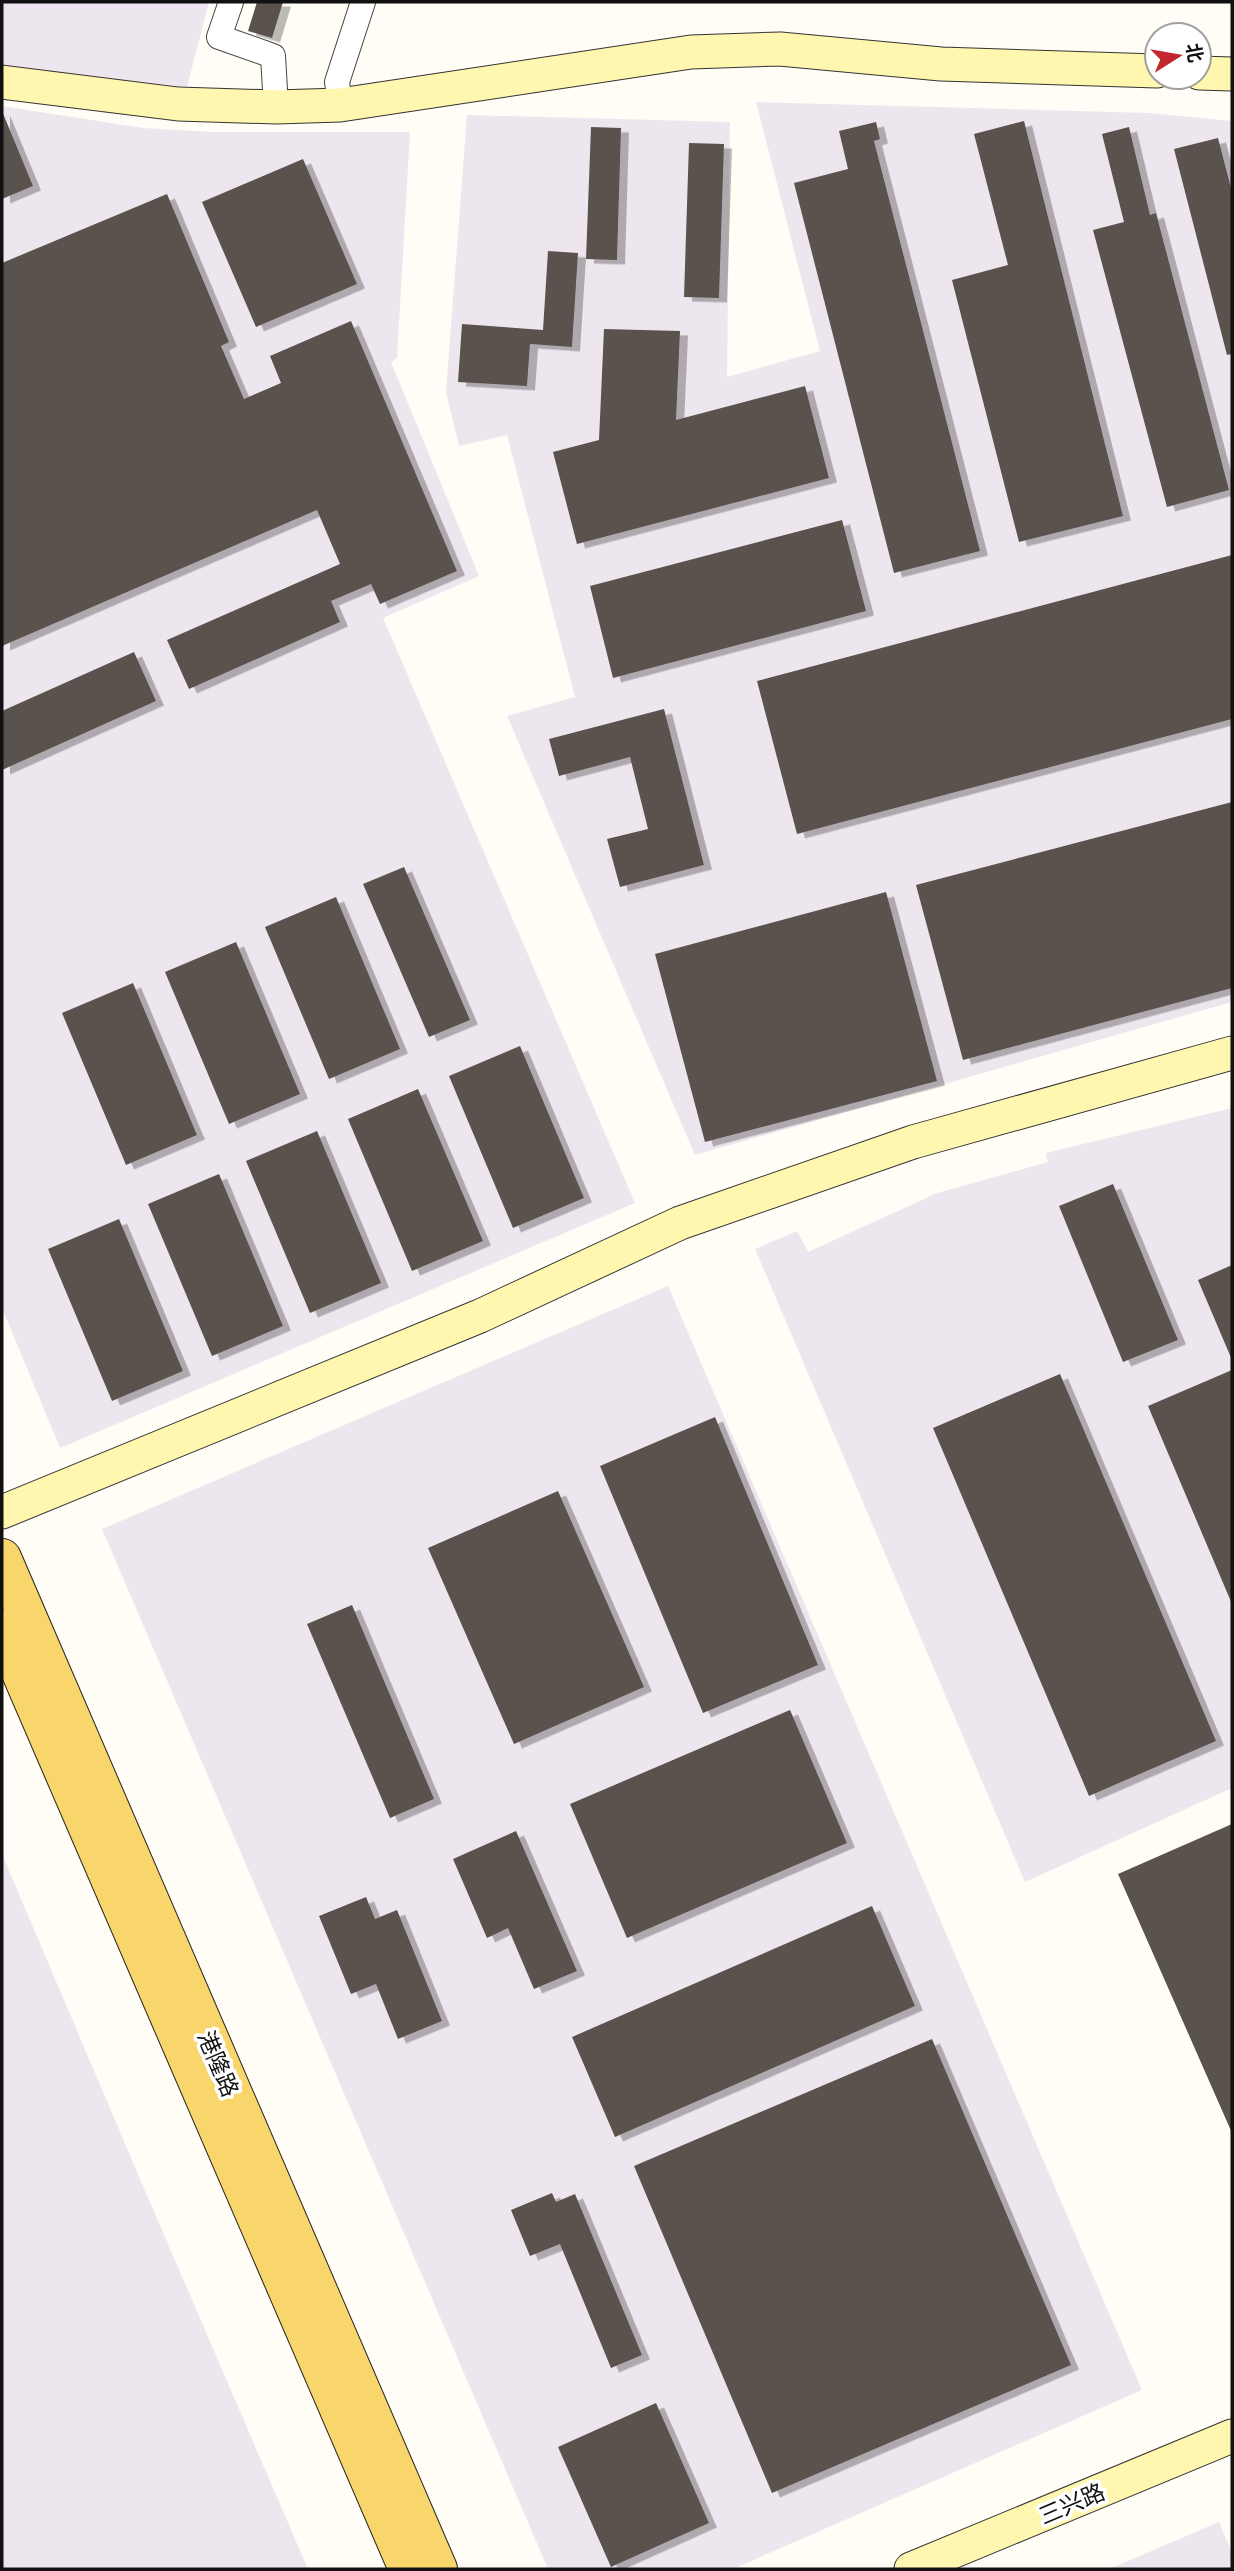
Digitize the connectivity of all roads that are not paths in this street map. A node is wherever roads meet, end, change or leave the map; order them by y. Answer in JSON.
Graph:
{"nodes":[{"id":1,"x":231,"y":2,"type":"edge"},
{"id":2,"x":363,"y":2,"type":"edge"},
{"id":3,"x":1143,"y":71,"type":"edge"},
{"id":4,"x":1213,"y":73,"type":"edge"},
{"id":5,"x":1232,"y":74,"type":"edge"},
{"id":6,"x":2,"y":82,"type":"edge"},
{"id":7,"x":340,"y":105,"type":"junction"},
{"id":8,"x":276,"y":107,"type":"junction"},
{"id":9,"x":1232,"y":1054,"type":"edge"},
{"id":10,"x":2,"y":1513,"type":"edge"},
{"id":11,"x":2,"y":1558,"type":"edge"},
{"id":12,"x":2,"y":1629,"type":"edge"},
{"id":13,"x":1232,"y":2437,"type":"edge"},
{"id":14,"x":1232,"y":2458,"type":"edge"},
{"id":15,"x":408,"y":2569,"type":"edge"},
{"id":16,"x":438,"y":2569,"type":"edge"},
{"id":17,"x":911,"y":2569,"type":"edge"},
{"id":18,"x":964,"y":2569,"type":"edge"}],
"edges":[{"from":1,"to":8,"type":"street"},
{"from":2,"to":7,"type":"street"},
{"from":3,"to":7,"type":"street"},
{"from":4,"to":5,"type":"street"},
{"from":6,"to":8,"type":"street"},
{"from":7,"to":8,"type":"street"},
{"from":9,"to":10,"type":"street"},
{"from":11,"to":16,"type":"main road","name":"港隆路"},
{"from":12,"to":15,"type":"main road","name":"港隆路"},
{"from":13,"to":17,"type":"street","name":"三兴路"},
{"from":14,"to":18,"type":"street","name":"三兴路"}]}
